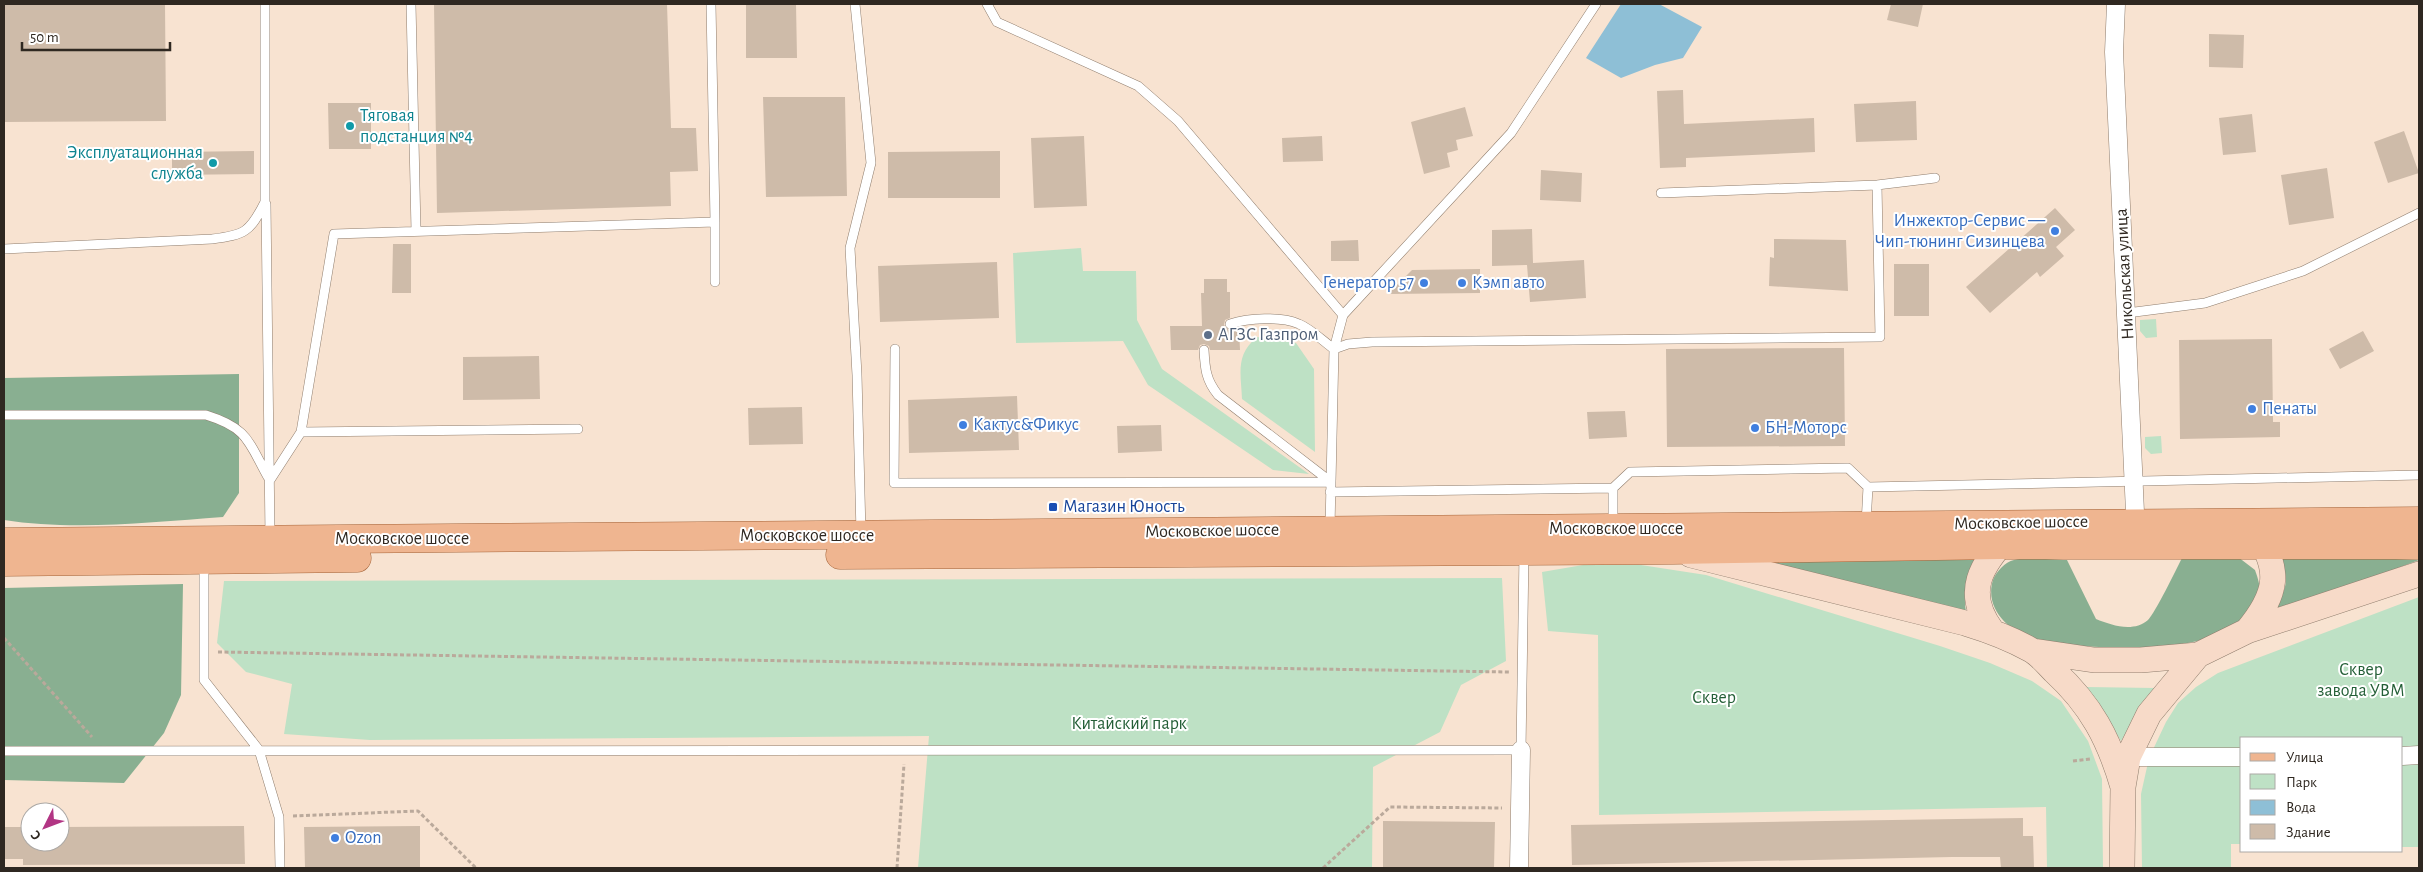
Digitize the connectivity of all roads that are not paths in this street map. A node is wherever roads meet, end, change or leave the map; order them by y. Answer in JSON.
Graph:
{"nodes":[{"id":1,"x":265,"y":4,"type":"edge"},
{"id":2,"x":411,"y":4,"type":"edge"},
{"id":3,"x":711,"y":4,"type":"edge"},
{"id":4,"x":855,"y":4,"type":"edge"},
{"id":5,"x":987,"y":4,"type":"edge"},
{"id":6,"x":1596,"y":4,"type":"edge"},
{"id":7,"x":2116,"y":4,"type":"edge"},
{"id":8,"x":1935,"y":178,"type":"dead end"},
{"id":9,"x":1877,"y":185,"type":"junction"},
{"id":10,"x":1661,"y":193,"type":"dead end"},
{"id":11,"x":266,"y":202,"type":"junction"},
{"id":12,"x":2419,"y":214,"type":"edge"},
{"id":13,"x":715,"y":222,"type":"junction"},
{"id":14,"x":416,"y":231,"type":"junction"},
{"id":15,"x":4,"y":249,"type":"edge"},
{"id":16,"x":715,"y":282,"type":"dead end"},
{"id":17,"x":2127,"y":313,"type":"junction"},
{"id":18,"x":1343,"y":315,"type":"junction"},
{"id":19,"x":1230,"y":324,"type":"dead end"},
{"id":20,"x":895,"y":349,"type":"dead end"},
{"id":21,"x":1334,"y":349,"type":"junction"},
{"id":22,"x":1204,"y":350,"type":"dead end"},
{"id":23,"x":4,"y":415,"type":"edge"},
{"id":24,"x":578,"y":429,"type":"dead end"},
{"id":25,"x":302,"y":432,"type":"junction"},
{"id":26,"x":2419,"y":475,"type":"edge"},
{"id":27,"x":270,"y":480,"type":"junction"},
{"id":28,"x":2134,"y":480,"type":"junction"},
{"id":29,"x":1330,"y":487,"type":"junction"},
{"id":30,"x":1868,"y":487,"type":"junction"},
{"id":31,"x":1613,"y":488,"type":"junction"},
{"id":32,"x":2419,"y":521,"type":"edge"},
{"id":33,"x":2247,"y":522,"type":"junction"},
{"id":34,"x":2020,"y":523,"type":"junction"},
{"id":35,"x":1866,"y":525,"type":"junction"},
{"id":36,"x":1613,"y":529,"type":"junction"},
{"id":37,"x":2136,"y":533,"type":"junction"},
{"id":38,"x":861,"y":536,"type":"junction"},
{"id":39,"x":1524,"y":540,"type":"junction"},
{"id":40,"x":1330,"y":541,"type":"junction"},
{"id":41,"x":4,"y":542,"type":"edge"},
{"id":42,"x":2264,"y":544,"type":"junction"},
{"id":43,"x":2000,"y":545,"type":"junction"},
{"id":44,"x":2419,"y":545,"type":"edge"},
{"id":45,"x":270,"y":549,"type":"junction"},
{"id":46,"x":1673,"y":550,"type":"junction"},
{"id":47,"x":204,"y":551,"type":"junction"},
{"id":48,"x":4,"y":562,"type":"edge"},
{"id":49,"x":2419,"y":574,"type":"edge"},
{"id":50,"x":1992,"y":631,"type":"junction"},
{"id":51,"x":2247,"y":631,"type":"junction"},
{"id":52,"x":2033,"y":651,"type":"junction"},
{"id":53,"x":2198,"y":655,"type":"junction"},
{"id":54,"x":258,"y":750,"type":"junction"},
{"id":55,"x":1521,"y":750,"type":"junction"},
{"id":56,"x":4,"y":751,"type":"edge"},
{"id":57,"x":2240,"y":756,"type":"edge"},
{"id":58,"x":2403,"y":756,"type":"edge"},
{"id":59,"x":2419,"y":756,"type":"edge"},
{"id":60,"x":2128,"y":757,"type":"junction"},
{"id":61,"x":2123,"y":787,"type":"junction"},
{"id":62,"x":280,"y":868,"type":"edge"},
{"id":63,"x":1519,"y":868,"type":"edge"},
{"id":64,"x":2122,"y":868,"type":"edge"}],
"edges":[{"from":1,"to":11,"type":"lane"},
{"from":2,"to":14,"type":"lane"},
{"from":3,"to":13,"type":"lane"},
{"from":4,"to":38,"type":"lane"},
{"from":5,"to":18,"type":"lane"},
{"from":6,"to":18,"type":"lane"},
{"from":7,"to":17,"type":"street","name":"Никольская улица"},
{"from":8,"to":9,"type":"lane"},
{"from":9,"to":10,"type":"lane"},
{"from":9,"to":21,"type":"lane"},
{"from":11,"to":15,"type":"lane"},
{"from":11,"to":27,"type":"lane"},
{"from":12,"to":17,"type":"lane"},
{"from":13,"to":14,"type":"lane"},
{"from":13,"to":16,"type":"lane"},
{"from":14,"to":25,"type":"lane"},
{"from":17,"to":28,"type":"street","name":"Никольская улица"},
{"from":18,"to":21,"type":"lane"},
{"from":19,"to":21,"type":"lane"},
{"from":20,"to":29,"type":"lane"},
{"from":21,"to":29,"type":"lane"},
{"from":22,"to":29,"type":"lane"},
{"from":23,"to":27,"type":"lane"},
{"from":24,"to":25,"type":"lane"},
{"from":25,"to":27,"type":"lane"},
{"from":26,"to":28,"type":"lane"},
{"from":27,"to":45,"type":"lane"},
{"from":28,"to":30,"type":"lane"},
{"from":28,"to":37,"type":"street","name":"Никольская улица"},
{"from":29,"to":31,"type":"lane"},
{"from":29,"to":40,"type":"lane"},
{"from":30,"to":31,"type":"lane"},
{"from":30,"to":35,"type":"lane"},
{"from":31,"to":36,"type":"lane"},
{"from":32,"to":33,"type":"main road","name":"Московское шоссе"},
{"from":33,"to":37,"type":"main road","name":"Московское шоссе"},
{"from":33,"to":42,"type":"main road"},
{"from":34,"to":35,"type":"main road","name":"Московское шоссе"},
{"from":34,"to":37,"type":"main road","name":"Московское шоссе"},
{"from":34,"to":43,"type":"main road"},
{"from":35,"to":36,"type":"main road","name":"Московское шоссе"},
{"from":36,"to":39,"type":"main road","name":"Московское шоссе"},
{"from":37,"to":42,"type":"main road","name":"Московское шоссе"},
{"from":37,"to":43,"type":"main road","name":"Московское шоссе"},
{"from":38,"to":40,"type":"main road","name":"Московское шоссе"},
{"from":38,"to":45,"type":"main road","name":"Московское шоссе"},
{"from":39,"to":40,"type":"main road","name":"Московское шоссе"},
{"from":39,"to":46,"type":"main road","name":"Московское шоссе"},
{"from":39,"to":55,"type":"lane"},
{"from":40,"to":45,"type":"main road","name":"Московское шоссе"},
{"from":41,"to":47,"type":"main road","name":"Московское шоссе"},
{"from":42,"to":44,"type":"main road","name":"Московское шоссе"},
{"from":42,"to":51,"type":"main road"},
{"from":43,"to":46,"type":"main road","name":"Московское шоссе"},
{"from":43,"to":50,"type":"main road"},
{"from":45,"to":47,"type":"main road","name":"Московское шоссе"},
{"from":46,"to":50,"type":"main road"},
{"from":47,"to":48,"type":"main road","name":"Московское шоссе"},
{"from":47,"to":54,"type":"lane"},
{"from":49,"to":51,"type":"main road"},
{"from":50,"to":52,"type":"main road"},
{"from":51,"to":53,"type":"main road"},
{"from":52,"to":53,"type":"main road"},
{"from":52,"to":61,"type":"main road"},
{"from":53,"to":60,"type":"main road"},
{"from":54,"to":55,"type":"lane"},
{"from":54,"to":56,"type":"lane"},
{"from":54,"to":62,"type":"lane"},
{"from":55,"to":63,"type":"street"},
{"from":57,"to":60,"type":"street"},
{"from":58,"to":59,"type":"street"},
{"from":60,"to":61,"type":"main road"},
{"from":61,"to":64,"type":"main road"}]}
